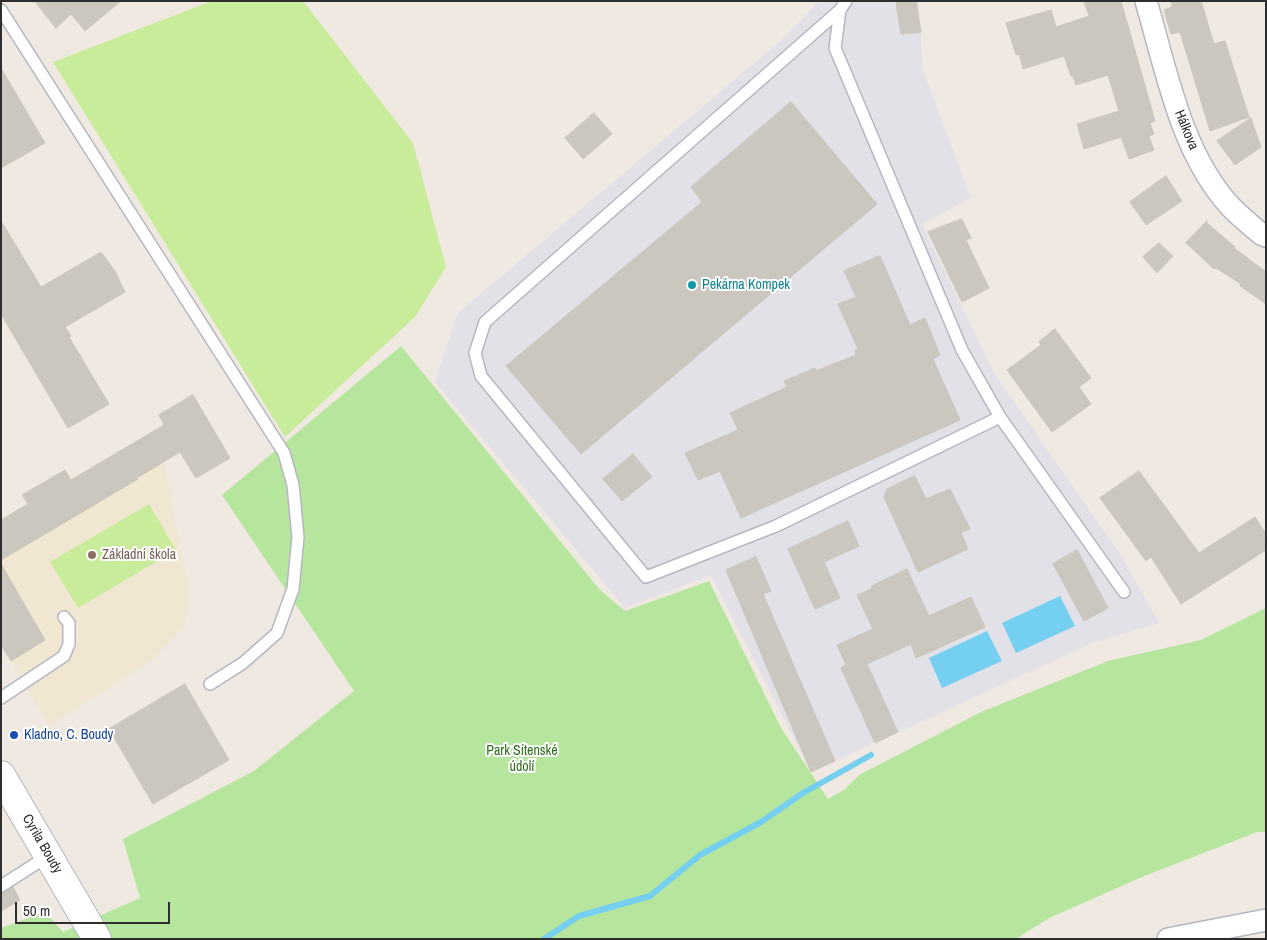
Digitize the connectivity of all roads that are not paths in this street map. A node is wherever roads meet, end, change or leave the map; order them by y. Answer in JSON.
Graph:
{"nodes":[{"id":1,"x":1146,"y":1,"type":"edge"},
{"id":2,"x":843,"y":6,"type":"edge"},
{"id":3,"x":1,"y":10,"type":"edge"},
{"id":4,"x":1266,"y":236,"type":"edge"},
{"id":5,"x":1000,"y":417,"type":"junction"},
{"id":6,"x":1124,"y":592,"type":"dead end"},
{"id":7,"x":64,"y":617,"type":"dead end"},
{"id":8,"x":210,"y":684,"type":"dead end"},
{"id":9,"x":1,"y":698,"type":"edge"},
{"id":10,"x":1,"y":775,"type":"edge"},
{"id":11,"x":49,"y":856,"type":"junction"},
{"id":12,"x":1,"y":886,"type":"edge"},
{"id":13,"x":1266,"y":920,"type":"edge"},
{"id":14,"x":97,"y":939,"type":"edge"},
{"id":15,"x":1168,"y":939,"type":"edge"}],
"edges":[{"from":1,"to":4,"type":"street","name":"Hálkova"},
{"from":2,"to":5,"type":"lane"},
{"from":2,"to":5,"type":"lane"},
{"from":3,"to":8,"type":"lane"},
{"from":5,"to":6,"type":"lane"},
{"from":7,"to":9,"type":"lane"},
{"from":10,"to":11,"type":"street","name":"Cyrila Boudy"},
{"from":11,"to":12,"type":"lane"},
{"from":11,"to":14,"type":"street","name":"Cyrila Boudy"},
{"from":13,"to":15,"type":"street"}]}
